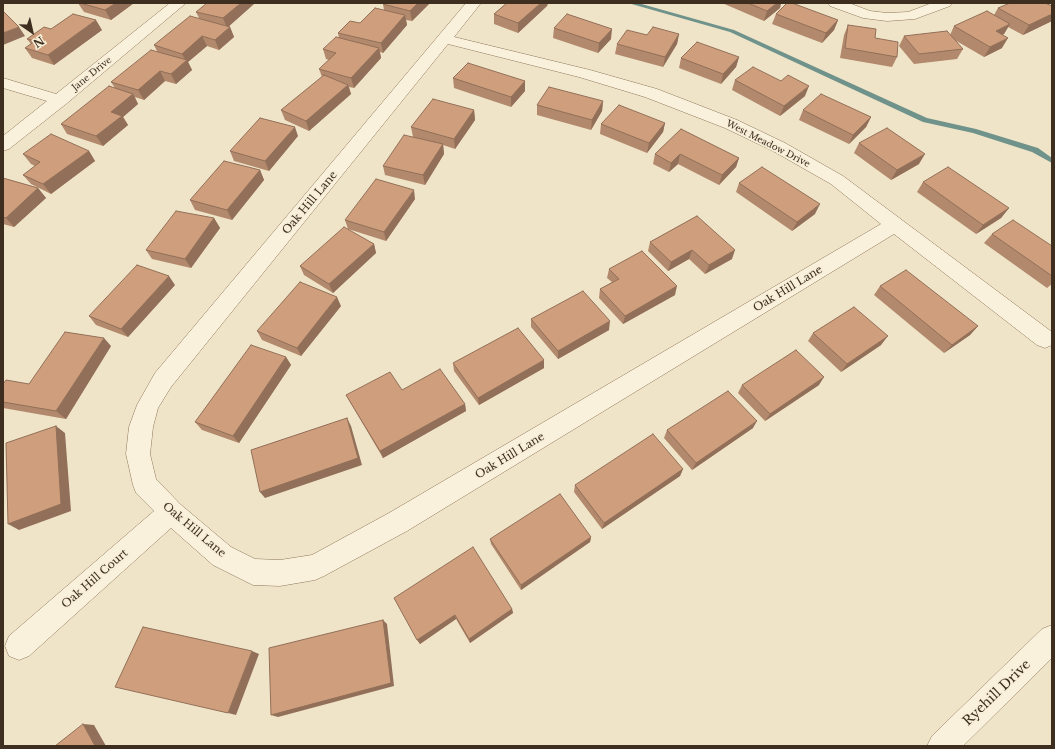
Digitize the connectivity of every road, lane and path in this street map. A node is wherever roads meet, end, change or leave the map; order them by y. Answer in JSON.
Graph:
{"nodes":[{"id":1,"x":180,"y":3,"type":"edge"},
{"id":2,"x":474,"y":3,"type":"edge"},
{"id":3,"x":835,"y":3,"type":"edge"},
{"id":4,"x":945,"y":3,"type":"edge"},
{"id":5,"x":446,"y":39,"type":"junction"},
{"id":6,"x":3,"y":83,"type":"edge"},
{"id":7,"x":60,"y":100,"type":"junction"},
{"id":8,"x":3,"y":145,"type":"edge"},
{"id":9,"x":896,"y":224,"type":"junction"},
{"id":10,"x":1045,"y":339,"type":"dead end"},
{"id":11,"x":171,"y":512,"type":"junction"},
{"id":12,"x":1052,"y":639,"type":"edge"},
{"id":13,"x":19,"y":646,"type":"dead end"},
{"id":14,"x":942,"y":746,"type":"edge"}],
"edges":[{"from":1,"to":7,"type":"street","name":"Jane Drive"},
{"from":2,"to":5,"type":"street","name":"Oak Hill Lane"},
{"from":3,"to":4,"type":"street"},
{"from":5,"to":9,"type":"street","name":"West Meadow Drive"},
{"from":5,"to":11,"type":"street","name":"Oak Hill Lane"},
{"from":6,"to":7,"type":"street"},
{"from":7,"to":8,"type":"street","name":"Jane Drive"},
{"from":9,"to":10,"type":"street","name":"West Meadow Drive"},
{"from":9,"to":11,"type":"street","name":"Oak Hill Lane"},
{"from":11,"to":13,"type":"street","name":"Oak Hill Court"},
{"from":12,"to":14,"type":"street","name":"Ryehill Drive"}]}
